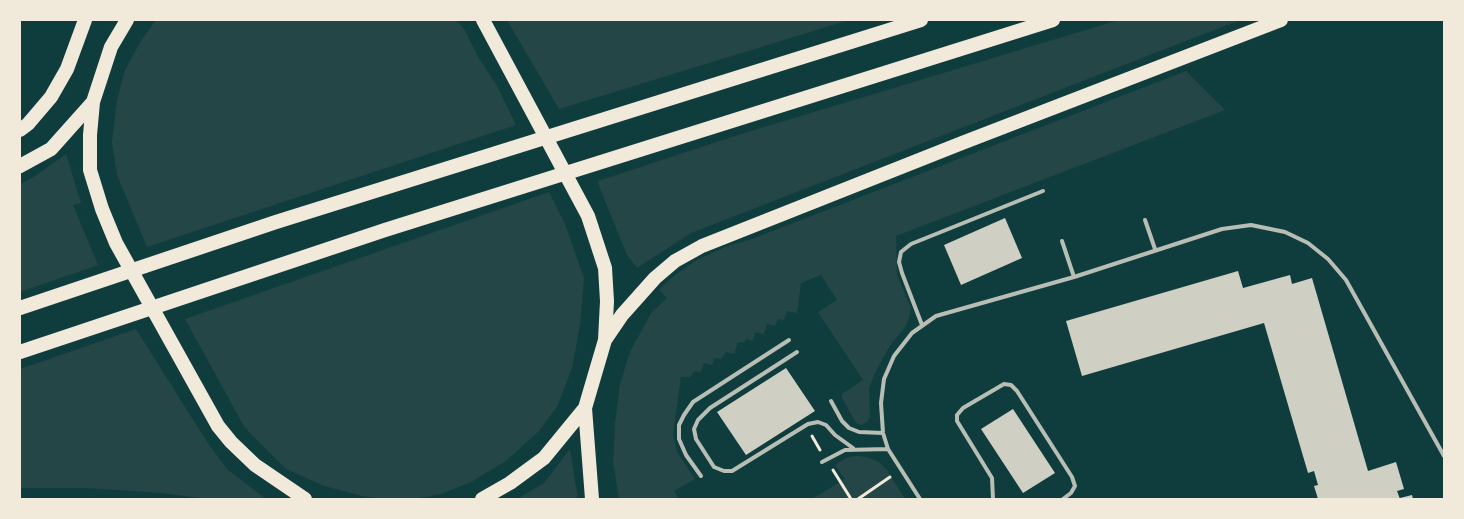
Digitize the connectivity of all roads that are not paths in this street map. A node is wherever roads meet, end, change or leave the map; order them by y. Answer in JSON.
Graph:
{"nodes":[{"id":1,"x":85,"y":20,"type":"edge"},
{"id":2,"x":114,"y":20,"type":"edge"},
{"id":3,"x":127,"y":20,"type":"edge"},
{"id":4,"x":921,"y":20,"type":"edge"},
{"id":5,"x":1053,"y":20,"type":"edge"},
{"id":6,"x":1281,"y":20,"type":"edge"},
{"id":7,"x":484,"y":21,"type":"edge"},
{"id":8,"x":111,"y":47,"type":"junction"},
{"id":9,"x":94,"y":102,"type":"junction"},
{"id":10,"x":20,"y":130,"type":"edge"},
{"id":11,"x":20,"y":166,"type":"edge"},
{"id":12,"x":1043,"y":191,"type":"dead end"},
{"id":13,"x":1145,"y":220,"type":"dead end"},
{"id":14,"x":1062,"y":241,"type":"dead end"},
{"id":15,"x":1155,"y":249,"type":"junction"},
{"id":16,"x":1074,"y":277,"type":"junction"},
{"id":17,"x":20,"y":308,"type":"edge"},
{"id":18,"x":922,"y":325,"type":"junction"},
{"id":19,"x":605,"y":340,"type":"junction"},
{"id":20,"x":789,"y":340,"type":"dead end"},
{"id":21,"x":20,"y":352,"type":"edge"},
{"id":22,"x":797,"y":352,"type":"dead end"},
{"id":23,"x":831,"y":401,"type":"dead end"},
{"id":24,"x":585,"y":408,"type":"junction"},
{"id":25,"x":883,"y":433,"type":"junction"},
{"id":26,"x":853,"y":448,"type":"junction"},
{"id":27,"x":888,"y":449,"type":"junction"},
{"id":28,"x":1444,"y":456,"type":"edge"},
{"id":29,"x":822,"y":462,"type":"dead end"},
{"id":30,"x":701,"y":476,"type":"dead end"},
{"id":31,"x":305,"y":499,"type":"edge"},
{"id":32,"x":482,"y":499,"type":"edge"},
{"id":33,"x":592,"y":499,"type":"edge"},
{"id":34,"x":920,"y":499,"type":"edge"},
{"id":35,"x":993,"y":499,"type":"edge"},
{"id":36,"x":1063,"y":499,"type":"edge"}],
"edges":[{"from":1,"to":10,"type":"highway"},
{"from":2,"to":8,"type":"highway"},
{"from":3,"to":8,"type":"highway"},
{"from":4,"to":17,"type":"highway"},
{"from":5,"to":21,"type":"highway"},
{"from":6,"to":19,"type":"highway"},
{"from":7,"to":19,"type":"highway"},
{"from":8,"to":9,"type":"highway"},
{"from":9,"to":11,"type":"highway"},
{"from":9,"to":31,"type":"highway"},
{"from":12,"to":18,"type":"lane"},
{"from":13,"to":15,"type":"lane"},
{"from":14,"to":16,"type":"lane"},
{"from":15,"to":16,"type":"lane"},
{"from":15,"to":28,"type":"lane"},
{"from":16,"to":18,"type":"lane"},
{"from":18,"to":25,"type":"lane"},
{"from":19,"to":24,"type":"highway"},
{"from":20,"to":30,"type":"lane"},
{"from":22,"to":26,"type":"lane"},
{"from":23,"to":25,"type":"lane"},
{"from":24,"to":32,"type":"highway"},
{"from":24,"to":33,"type":"highway"},
{"from":25,"to":27,"type":"lane"},
{"from":26,"to":27,"type":"lane"},
{"from":26,"to":29,"type":"lane"},
{"from":27,"to":34,"type":"lane"},
{"from":35,"to":36,"type":"lane"}]}
